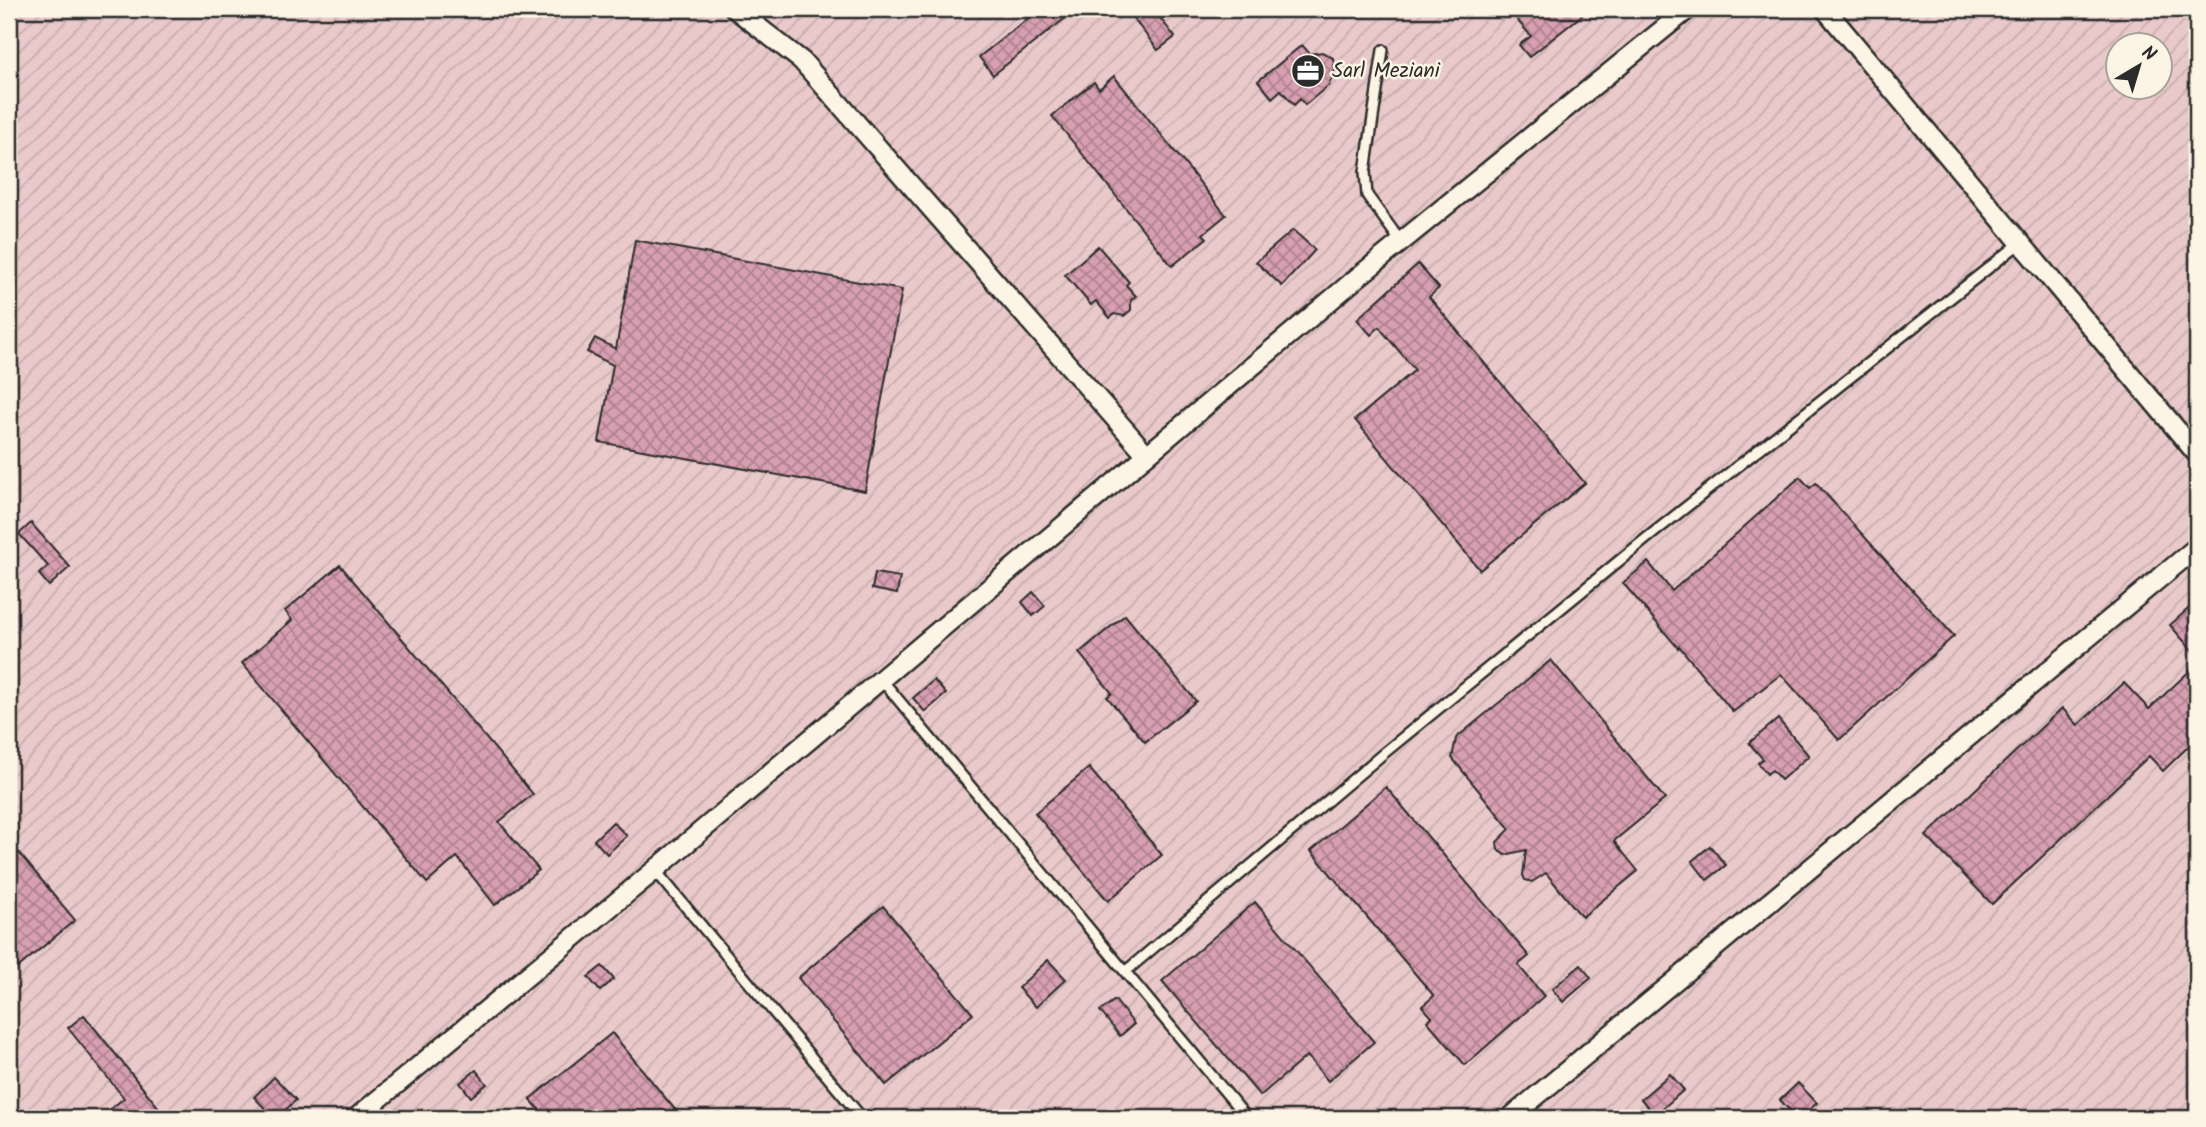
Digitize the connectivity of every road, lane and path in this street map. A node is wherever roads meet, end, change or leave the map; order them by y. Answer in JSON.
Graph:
{"nodes":[{"id":1,"x":735,"y":9,"type":"edge"},
{"id":2,"x":1688,"y":9,"type":"edge"},
{"id":3,"x":1825,"y":9,"type":"edge"},
{"id":4,"x":1383,"y":50,"type":"dead end"},
{"id":5,"x":1401,"y":242,"type":"junction"},
{"id":6,"x":2020,"y":243,"type":"junction"},
{"id":7,"x":2197,"y":454,"type":"edge"},
{"id":8,"x":1147,"y":455,"type":"junction"},
{"id":9,"x":2197,"y":547,"type":"edge"},
{"id":10,"x":881,"y":679,"type":"junction"},
{"id":11,"x":654,"y":870,"type":"junction"},
{"id":12,"x":1126,"y":971,"type":"junction"},
{"id":13,"x":356,"y":1118,"type":"edge"},
{"id":14,"x":862,"y":1118,"type":"edge"},
{"id":15,"x":1247,"y":1118,"type":"edge"},
{"id":16,"x":1510,"y":1118,"type":"edge"}],
"edges":[{"from":1,"to":8,"type":"street"},
{"from":2,"to":5,"type":"street"},
{"from":3,"to":6,"type":"street"},
{"from":4,"to":5,"type":"lane"},
{"from":5,"to":8,"type":"street"},
{"from":6,"to":7,"type":"street"},
{"from":6,"to":12,"type":"lane"},
{"from":8,"to":10,"type":"street"},
{"from":9,"to":16,"type":"street"},
{"from":10,"to":11,"type":"street"},
{"from":10,"to":12,"type":"lane"},
{"from":11,"to":13,"type":"street"},
{"from":11,"to":14,"type":"lane"},
{"from":12,"to":15,"type":"lane"}]}
